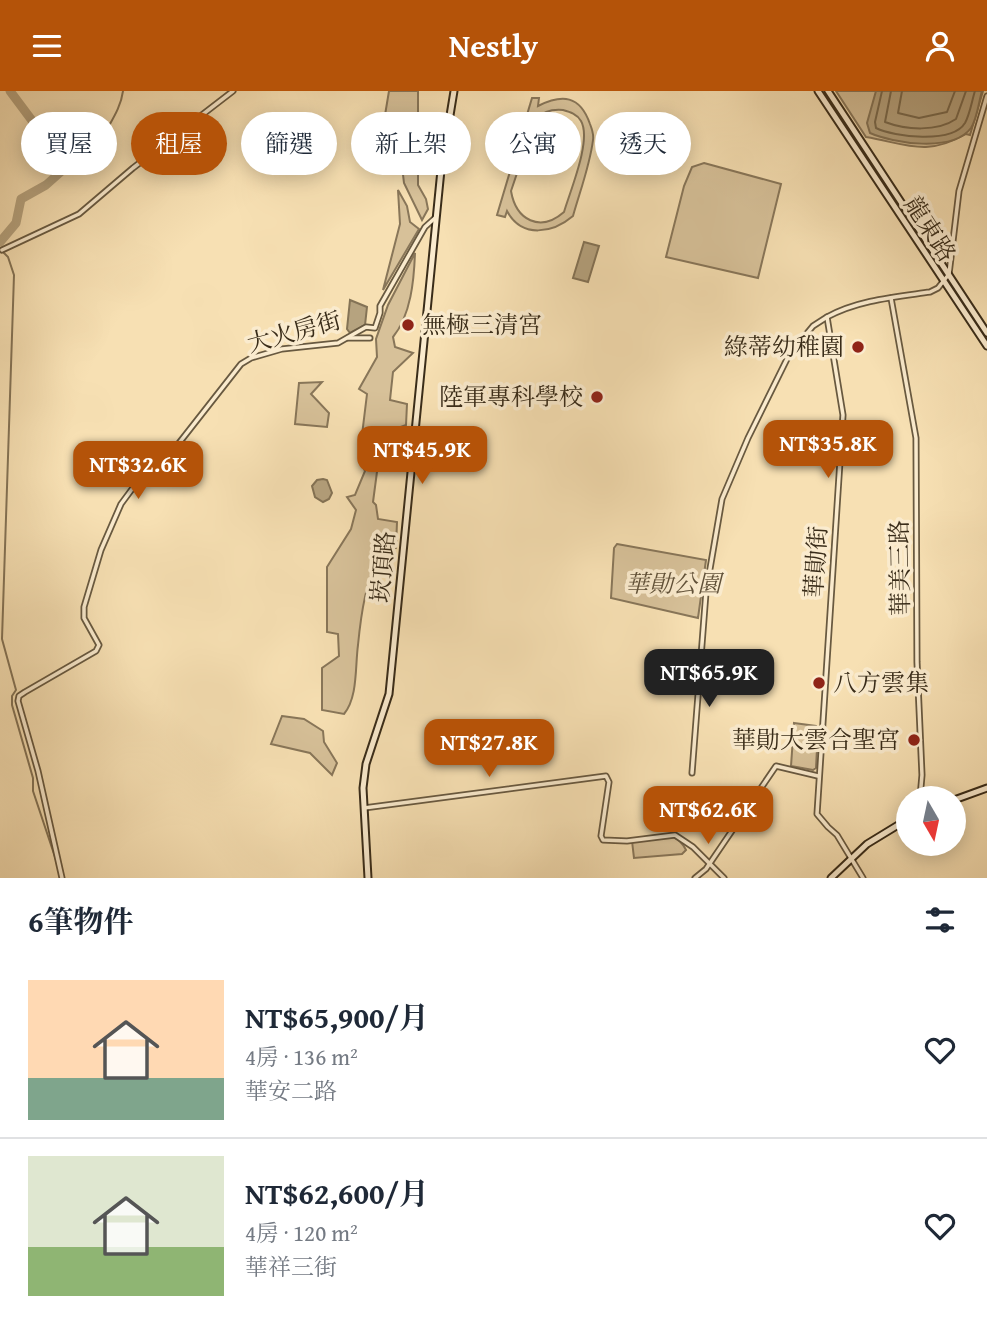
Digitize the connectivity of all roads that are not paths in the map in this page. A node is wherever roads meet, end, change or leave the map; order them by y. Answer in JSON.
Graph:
{"nodes":[{"id":1,"x":233,"y":91,"type":"edge"},
{"id":2,"x":454,"y":91,"type":"edge"},
{"id":3,"x":818,"y":91,"type":"edge"},
{"id":4,"x":828,"y":91,"type":"edge"},
{"id":5,"x":987,"y":96,"type":"edge"},
{"id":6,"x":436,"y":216,"type":"junction"},
{"id":7,"x":2,"y":250,"type":"dead end"},
{"id":8,"x":950,"y":274,"type":"junction"},
{"id":9,"x":943,"y":282,"type":"junction"},
{"id":10,"x":891,"y":298,"type":"junction"},
{"id":11,"x":827,"y":317,"type":"junction"},
{"id":12,"x":987,"y":333,"type":"edge"},
{"id":13,"x":348,"y":338,"type":"junction"},
{"id":14,"x":370,"y":338,"type":"dead end"},
{"id":15,"x":987,"y":346,"type":"edge"},
{"id":16,"x":692,"y":773,"type":"dead end"},
{"id":17,"x":818,"y":776,"type":"junction"},
{"id":18,"x":921,"y":786,"type":"edge"},
{"id":19,"x":987,"y":788,"type":"edge"},
{"id":20,"x":966,"y":796,"type":"edge"},
{"id":21,"x":364,"y":808,"type":"junction"},
{"id":22,"x":896,"y":826,"type":"edge"},
{"id":23,"x":853,"y":859,"type":"junction"},
{"id":24,"x":709,"y":863,"type":"junction"},
{"id":25,"x":62,"y":878,"type":"edge"},
{"id":26,"x":368,"y":878,"type":"edge"},
{"id":27,"x":695,"y":878,"type":"edge"},
{"id":28,"x":724,"y":878,"type":"edge"},
{"id":29,"x":831,"y":878,"type":"edge"},
{"id":30,"x":863,"y":878,"type":"edge"}],
"edges":[{"from":1,"to":7,"type":"street"},
{"from":2,"to":6,"type":"street","name":"崁頂路"},
{"from":3,"to":9,"type":"street","name":"龍東路"},
{"from":4,"to":8,"type":"street","name":"龍東路"},
{"from":5,"to":8,"type":"street"},
{"from":6,"to":13,"type":"street","name":"大火房街"},
{"from":6,"to":21,"type":"street","name":"崁頂路"},
{"from":8,"to":9,"type":"street"},
{"from":8,"to":12,"type":"street","name":"龍東路"},
{"from":9,"to":10,"type":"street"},
{"from":9,"to":15,"type":"street","name":"龍東路"},
{"from":10,"to":11,"type":"street"},
{"from":10,"to":18,"type":"street","name":"華美三路"},
{"from":11,"to":16,"type":"street"},
{"from":11,"to":17,"type":"street","name":"華勛街"},
{"from":13,"to":14,"type":"street"},
{"from":13,"to":25,"type":"street","name":"大火房街"},
{"from":17,"to":23,"type":"street","name":"華勛街"},
{"from":17,"to":24,"type":"street"},
{"from":19,"to":20,"type":"street"},
{"from":21,"to":24,"type":"street"},
{"from":21,"to":26,"type":"street","name":"崁頂路"},
{"from":22,"to":23,"type":"street"},
{"from":23,"to":29,"type":"street"},
{"from":23,"to":30,"type":"street","name":"華勛街"},
{"from":24,"to":27,"type":"street"},
{"from":24,"to":28,"type":"street"}]}
